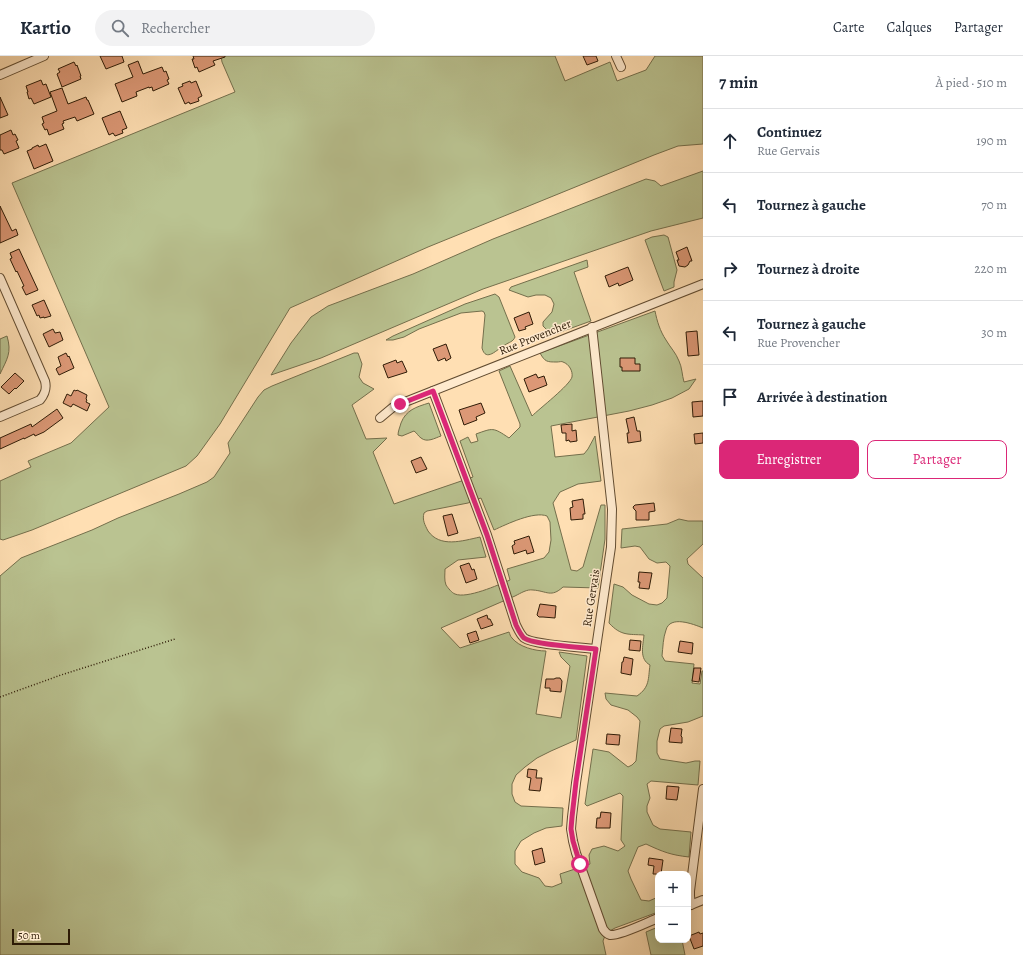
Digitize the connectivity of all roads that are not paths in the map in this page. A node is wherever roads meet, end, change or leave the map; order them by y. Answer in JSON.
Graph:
{"nodes":[{"id":1,"x":44,"y":56,"type":"edge"},
{"id":2,"x":616,"y":56,"type":"edge"},
{"id":3,"x":620,"y":67,"type":"dead end"},
{"id":4,"x":0,"y":75,"type":"edge"},
{"id":5,"x":0,"y":278,"type":"edge"},
{"id":6,"x":703,"y":284,"type":"edge"},
{"id":7,"x":592,"y":327,"type":"junction"},
{"id":8,"x":433,"y":391,"type":"junction"},
{"id":9,"x":0,"y":417,"type":"edge"},
{"id":10,"x":380,"y":418,"type":"dead end"},
{"id":11,"x":596,"y":649,"type":"junction"},
{"id":12,"x":703,"y":789,"type":"edge"},
{"id":13,"x":691,"y":883,"type":"edge"},
{"id":14,"x":703,"y":900,"type":"edge"},
{"id":15,"x":691,"y":906,"type":"edge"},
{"id":16,"x":655,"y":919,"type":"edge"}],
"edges":[{"from":1,"to":4,"type":"street"},
{"from":2,"to":3,"type":"street"},
{"from":5,"to":9,"type":"street"},
{"from":6,"to":7,"type":"street","name":"Rue Provencher"},
{"from":7,"to":8,"type":"street","name":"Rue Provencher"},
{"from":7,"to":11,"type":"street","name":"Rue Gervais"},
{"from":8,"to":10,"type":"street","name":"Rue Provencher"},
{"from":8,"to":11,"type":"street"},
{"from":11,"to":16,"type":"street","name":"Rue Gervais"},
{"from":12,"to":13,"type":"street"},
{"from":14,"to":15,"type":"street"}]}
